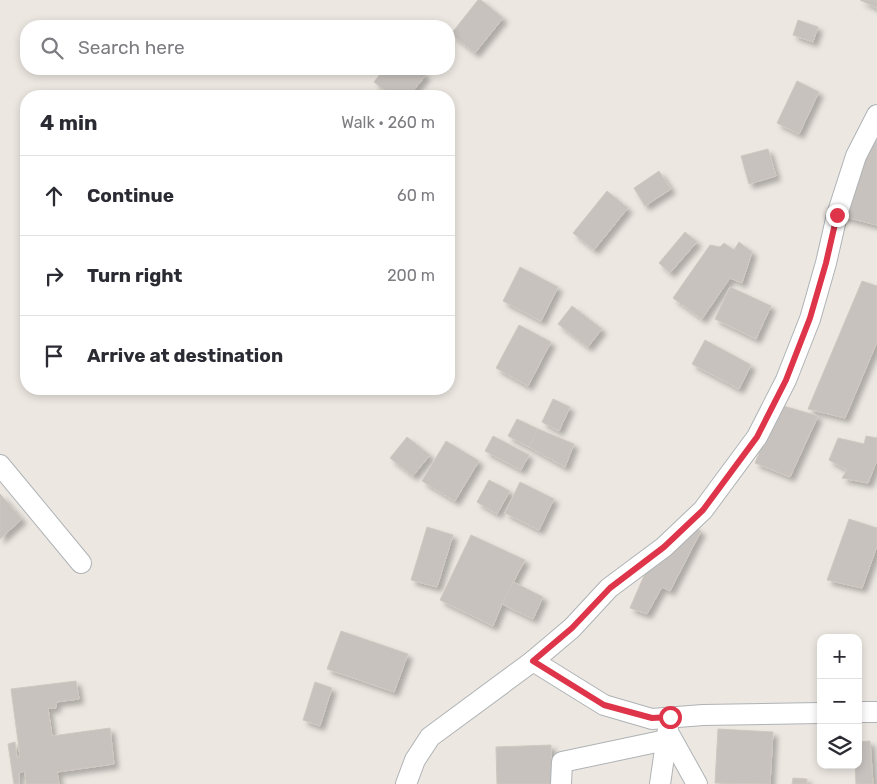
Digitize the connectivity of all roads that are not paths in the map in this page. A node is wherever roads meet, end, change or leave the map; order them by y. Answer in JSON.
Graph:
{"nodes":[{"id":1,"x":877,"y":115,"type":"edge"},
{"id":2,"x":0,"y":464,"type":"edge"},
{"id":3,"x":81,"y":563,"type":"dead end"},
{"id":4,"x":533,"y":661,"type":"junction"},
{"id":5,"x":862,"y":712,"type":"edge"},
{"id":6,"x":877,"y":712,"type":"edge"},
{"id":7,"x":817,"y":714,"type":"edge"},
{"id":8,"x":668,"y":730,"type":"junction"},
{"id":9,"x":406,"y":784,"type":"edge"},
{"id":10,"x":561,"y":784,"type":"edge"},
{"id":11,"x":660,"y":784,"type":"edge"},
{"id":12,"x":697,"y":784,"type":"edge"}],
"edges":[{"from":1,"to":4,"type":"street"},
{"from":2,"to":3,"type":"street"},
{"from":4,"to":8,"type":"street"},
{"from":4,"to":9,"type":"street"},
{"from":5,"to":6,"type":"street"},
{"from":7,"to":8,"type":"street"},
{"from":8,"to":10,"type":"street"},
{"from":8,"to":11,"type":"street"},
{"from":8,"to":12,"type":"street"}]}
